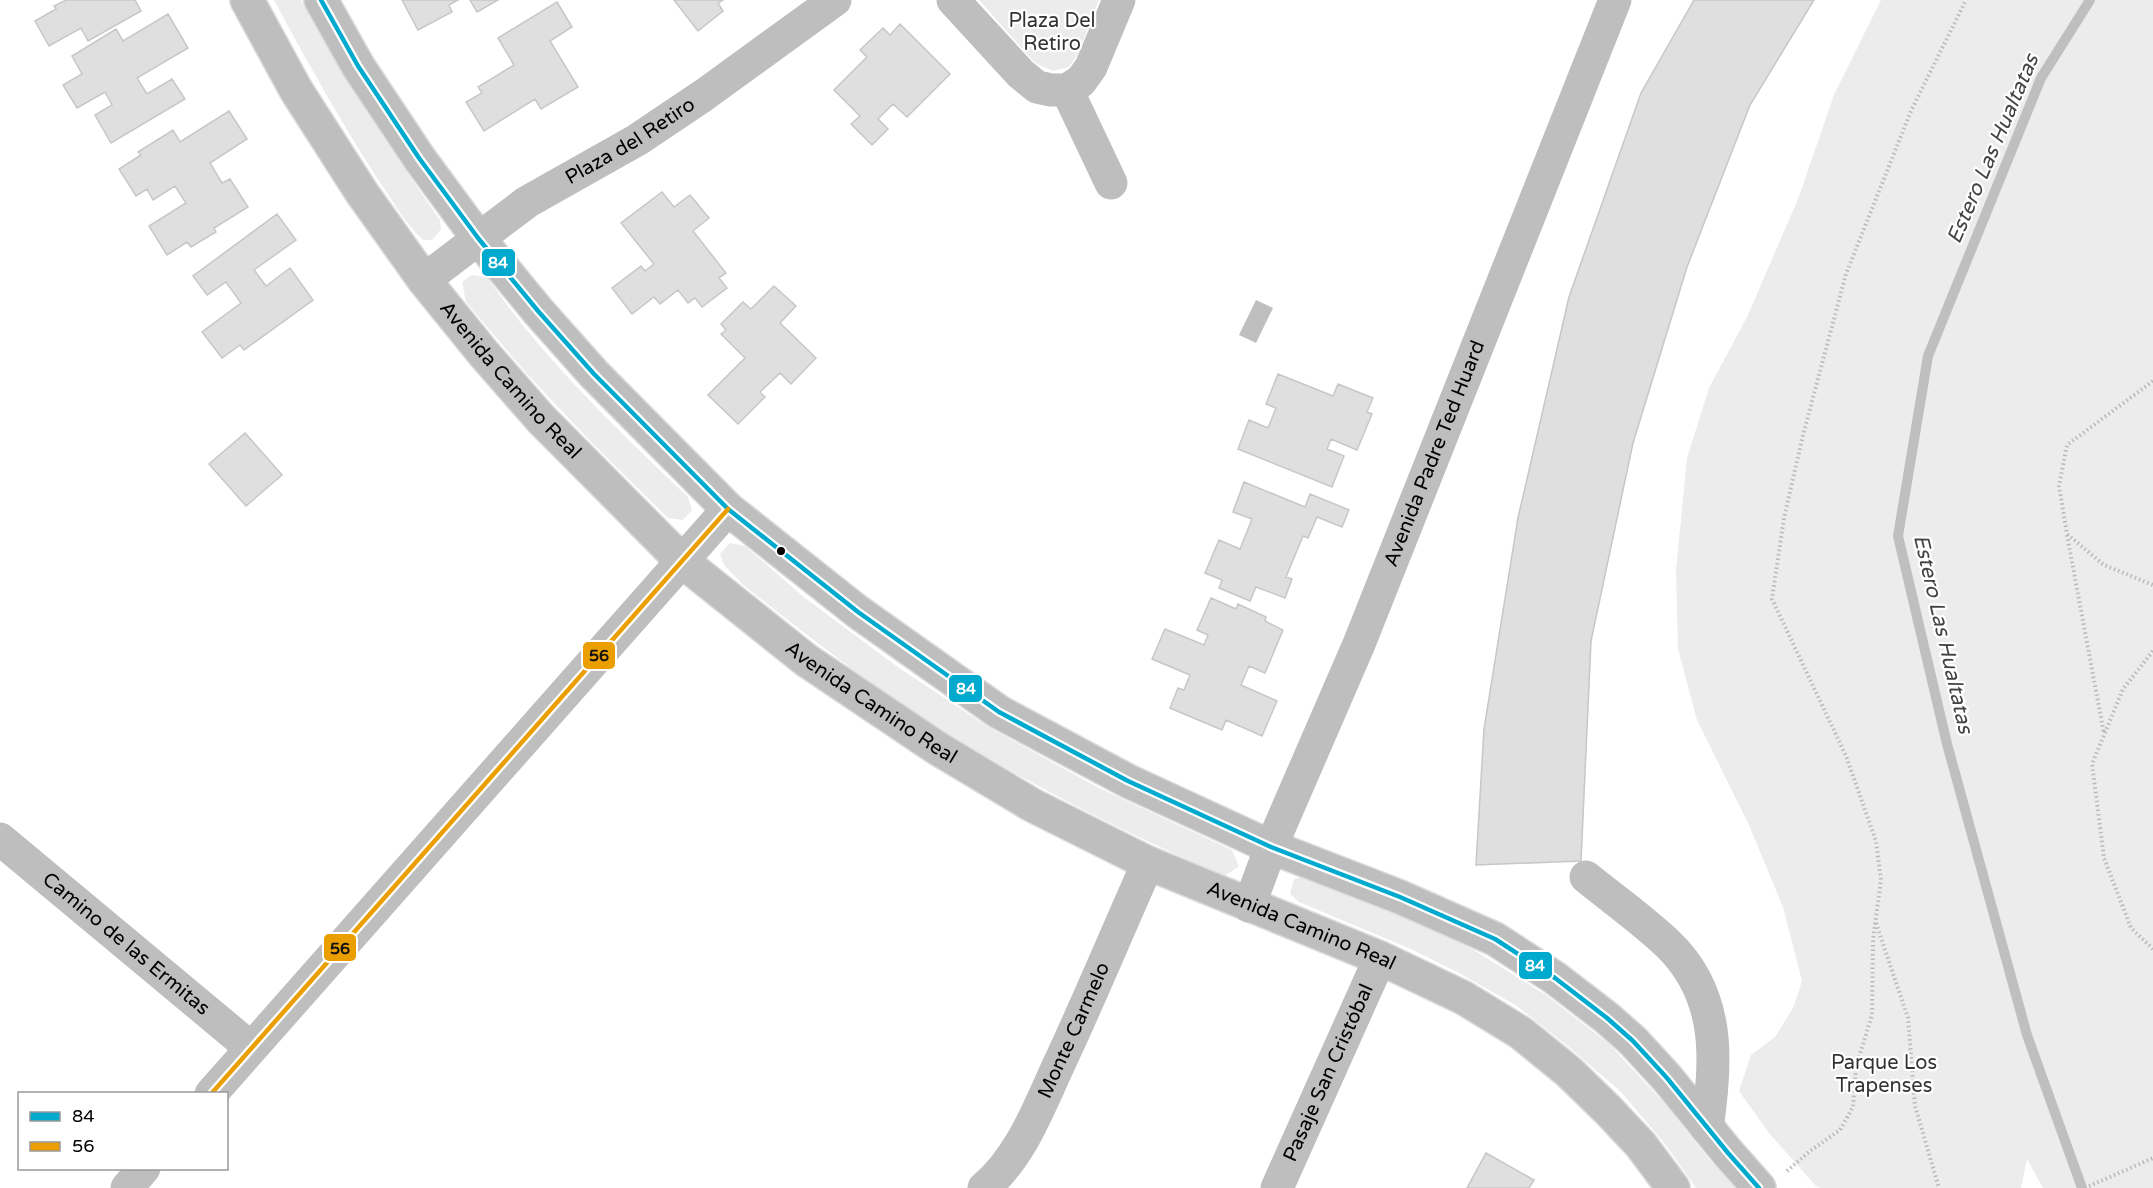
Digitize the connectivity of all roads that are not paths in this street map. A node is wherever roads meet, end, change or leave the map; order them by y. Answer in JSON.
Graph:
{"nodes":[{"id":1,"x":247,"y":0,"type":"edge"},
{"id":2,"x":321,"y":0,"type":"edge"},
{"id":3,"x":835,"y":0,"type":"edge"},
{"id":4,"x":953,"y":0,"type":"edge"},
{"id":5,"x":1119,"y":0,"type":"edge"},
{"id":6,"x":1615,"y":0,"type":"edge"},
{"id":7,"x":1067,"y":90,"type":"junction"},
{"id":8,"x":1111,"y":183,"type":"dead end"},
{"id":9,"x":478,"y":238,"type":"junction"},
{"id":10,"x":424,"y":280,"type":"junction"},
{"id":11,"x":728,"y":509,"type":"junction"},
{"id":12,"x":682,"y":561,"type":"junction"},
{"id":13,"x":0,"y":839,"type":"edge"},
{"id":14,"x":1271,"y":847,"type":"junction"},
{"id":15,"x":1148,"y":863,"type":"junction"},
{"id":16,"x":1586,"y":877,"type":"dead end"},
{"id":17,"x":1249,"y":906,"type":"junction"},
{"id":18,"x":1380,"y":958,"type":"junction"},
{"id":19,"x":251,"y":1048,"type":"junction"},
{"id":20,"x":213,"y":1092,"type":"edge"},
{"id":21,"x":1707,"y":1128,"type":"junction"},
{"id":22,"x":142,"y":1170,"type":"edge"},
{"id":23,"x":127,"y":1188,"type":"edge"},
{"id":24,"x":984,"y":1188,"type":"edge"},
{"id":25,"x":1277,"y":1188,"type":"edge"},
{"id":26,"x":1673,"y":1188,"type":"edge"},
{"id":27,"x":1759,"y":1188,"type":"edge"}],
"edges":[{"from":1,"to":10,"type":"main road","name":"Avenida Camino Real"},
{"from":2,"to":9,"type":"main road"},
{"from":3,"to":9,"type":"main road","name":"Plaza del Retiro"},
{"from":4,"to":7,"type":"main road"},
{"from":5,"to":7,"type":"main road"},
{"from":6,"to":14,"type":"main road","name":"Avenida Padre Ted Huard"},
{"from":7,"to":8,"type":"main road"},
{"from":9,"to":10,"type":"main road","name":"Plaza del Retiro"},
{"from":9,"to":11,"type":"main road"},
{"from":10,"to":12,"type":"main road","name":"Avenida Camino Real"},
{"from":11,"to":12,"type":"main road"},
{"from":11,"to":14,"type":"main road"},
{"from":12,"to":15,"type":"main road","name":"Avenida Camino Real"},
{"from":12,"to":19,"type":"main road"},
{"from":13,"to":19,"type":"main road","name":"Camino de las Ermitas"},
{"from":14,"to":17,"type":"main road","name":"Avenida Padre Ted Huard"},
{"from":14,"to":21,"type":"main road"},
{"from":15,"to":17,"type":"main road","name":"Avenida Camino Real"},
{"from":15,"to":24,"type":"main road","name":"Monte Carmelo"},
{"from":16,"to":21,"type":"main road"},
{"from":17,"to":18,"type":"main road","name":"Avenida Camino Real"},
{"from":18,"to":25,"type":"main road","name":"Pasaje San Cristóbal"},
{"from":18,"to":26,"type":"main road","name":"Avenida Camino Real"},
{"from":19,"to":20,"type":"main road"},
{"from":21,"to":27,"type":"main road"},
{"from":22,"to":23,"type":"main road"}]}
